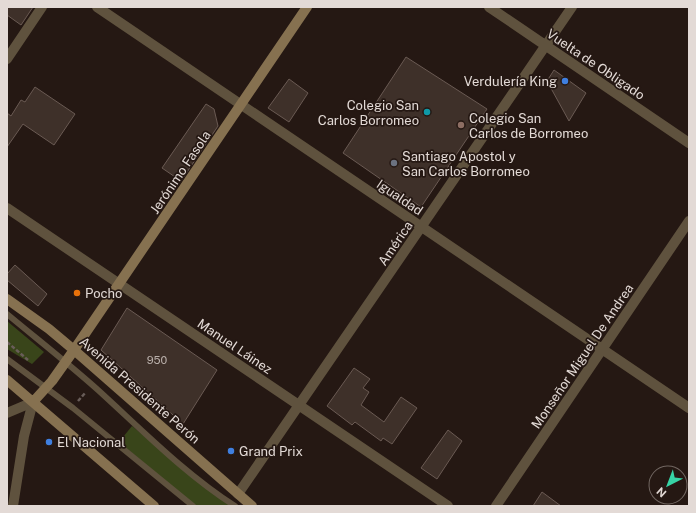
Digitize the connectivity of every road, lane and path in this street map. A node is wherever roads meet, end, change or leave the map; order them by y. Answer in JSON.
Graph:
{"nodes":[{"id":1,"x":42,"y":7,"type":"edge"},
{"id":2,"x":96,"y":7,"type":"edge"},
{"id":3,"x":307,"y":7,"type":"edge"},
{"id":4,"x":489,"y":7,"type":"edge"},
{"id":5,"x":572,"y":7,"type":"edge"},
{"id":6,"x":545,"y":45,"type":"junction"},
{"id":7,"x":7,"y":59,"type":"edge"},
{"id":8,"x":241,"y":105,"type":"junction"},
{"id":9,"x":689,"y":143,"type":"edge"},
{"id":10,"x":7,"y":208,"type":"edge"},
{"id":11,"x":689,"y":221,"type":"edge"},
{"id":12,"x":421,"y":228,"type":"junction"},
{"id":13,"x":119,"y":285,"type":"junction"},
{"id":14,"x":7,"y":299,"type":"edge"},
{"id":15,"x":7,"y":314,"type":"edge"},
{"id":16,"x":74,"y":350,"type":"junction"},
{"id":17,"x":602,"y":350,"type":"junction"},
{"id":18,"x":7,"y":359,"type":"edge"},
{"id":19,"x":65,"y":363,"type":"junction"},
{"id":20,"x":7,"y":380,"type":"edge"},
{"id":21,"x":92,"y":385,"type":"junction"},
{"id":22,"x":46,"y":388,"type":"junction"},
{"id":23,"x":33,"y":402,"type":"junction"},
{"id":24,"x":300,"y":405,"type":"junction"},
{"id":25,"x":73,"y":408,"type":"junction"},
{"id":26,"x":689,"y":408,"type":"edge"},
{"id":27,"x":7,"y":413,"type":"edge"},
{"id":28,"x":238,"y":494,"type":"junction"},
{"id":29,"x":13,"y":506,"type":"edge"},
{"id":30,"x":154,"y":506,"type":"edge"},
{"id":31,"x":193,"y":506,"type":"edge"},
{"id":32,"x":235,"y":506,"type":"edge"},
{"id":33,"x":252,"y":506,"type":"edge"},
{"id":34,"x":448,"y":506,"type":"edge"},
{"id":35,"x":496,"y":506,"type":"edge"}],
"edges":[{"from":1,"to":7,"type":"street"},
{"from":2,"to":8,"type":"street","name":"Igualdad"},
{"from":3,"to":8,"type":"main road","name":"Jerónimo Fasola"},
{"from":4,"to":6,"type":"street","name":"Vuelta de Obligado"},
{"from":5,"to":6,"type":"street","name":"América"},
{"from":6,"to":9,"type":"street","name":"Vuelta de Obligado"},
{"from":6,"to":12,"type":"street","name":"América"},
{"from":8,"to":12,"type":"street","name":"Igualdad"},
{"from":8,"to":13,"type":"main road","name":"Jerónimo Fasola"},
{"from":10,"to":13,"type":"street","name":"Manuel Láinez"},
{"from":11,"to":17,"type":"street","name":"Monseñor Miguel De Andrea"},
{"from":12,"to":17,"type":"street","name":"Igualdad"},
{"from":12,"to":24,"type":"street","name":"América"},
{"from":13,"to":16,"type":"main road","name":"Jerónimo Fasola"},
{"from":13,"to":24,"type":"street","name":"Manuel Láinez"},
{"from":14,"to":16,"type":"main road","name":"Avenida Presidente Perón"},
{"from":15,"to":19,"type":"lane"},
{"from":16,"to":19,"type":"main road","name":"Jerónimo Fasola"},
{"from":16,"to":28,"type":"main road","name":"Avenida Presidente Perón"},
{"from":17,"to":26,"type":"street","name":"Igualdad"},
{"from":17,"to":35,"type":"street","name":"Monseñor Miguel De Andrea"},
{"from":18,"to":22,"type":"lane"},
{"from":19,"to":21,"type":"lane"},
{"from":19,"to":22,"type":"main road","name":"Jerónimo Fasola"},
{"from":20,"to":23,"type":"main road"},
{"from":21,"to":25,"type":"path"},
{"from":21,"to":32,"type":"lane"},
{"from":22,"to":23,"type":"main road","name":"Jerónimo Fasola"},
{"from":22,"to":25,"type":"lane"},
{"from":23,"to":27,"type":"street"},
{"from":23,"to":29,"type":"street"},
{"from":23,"to":30,"type":"main road"},
{"from":24,"to":28,"type":"street","name":"América"},
{"from":24,"to":34,"type":"street","name":"Manuel Láinez"},
{"from":25,"to":31,"type":"lane"},
{"from":28,"to":33,"type":"main road","name":"Avenida Presidente Perón"}]}
